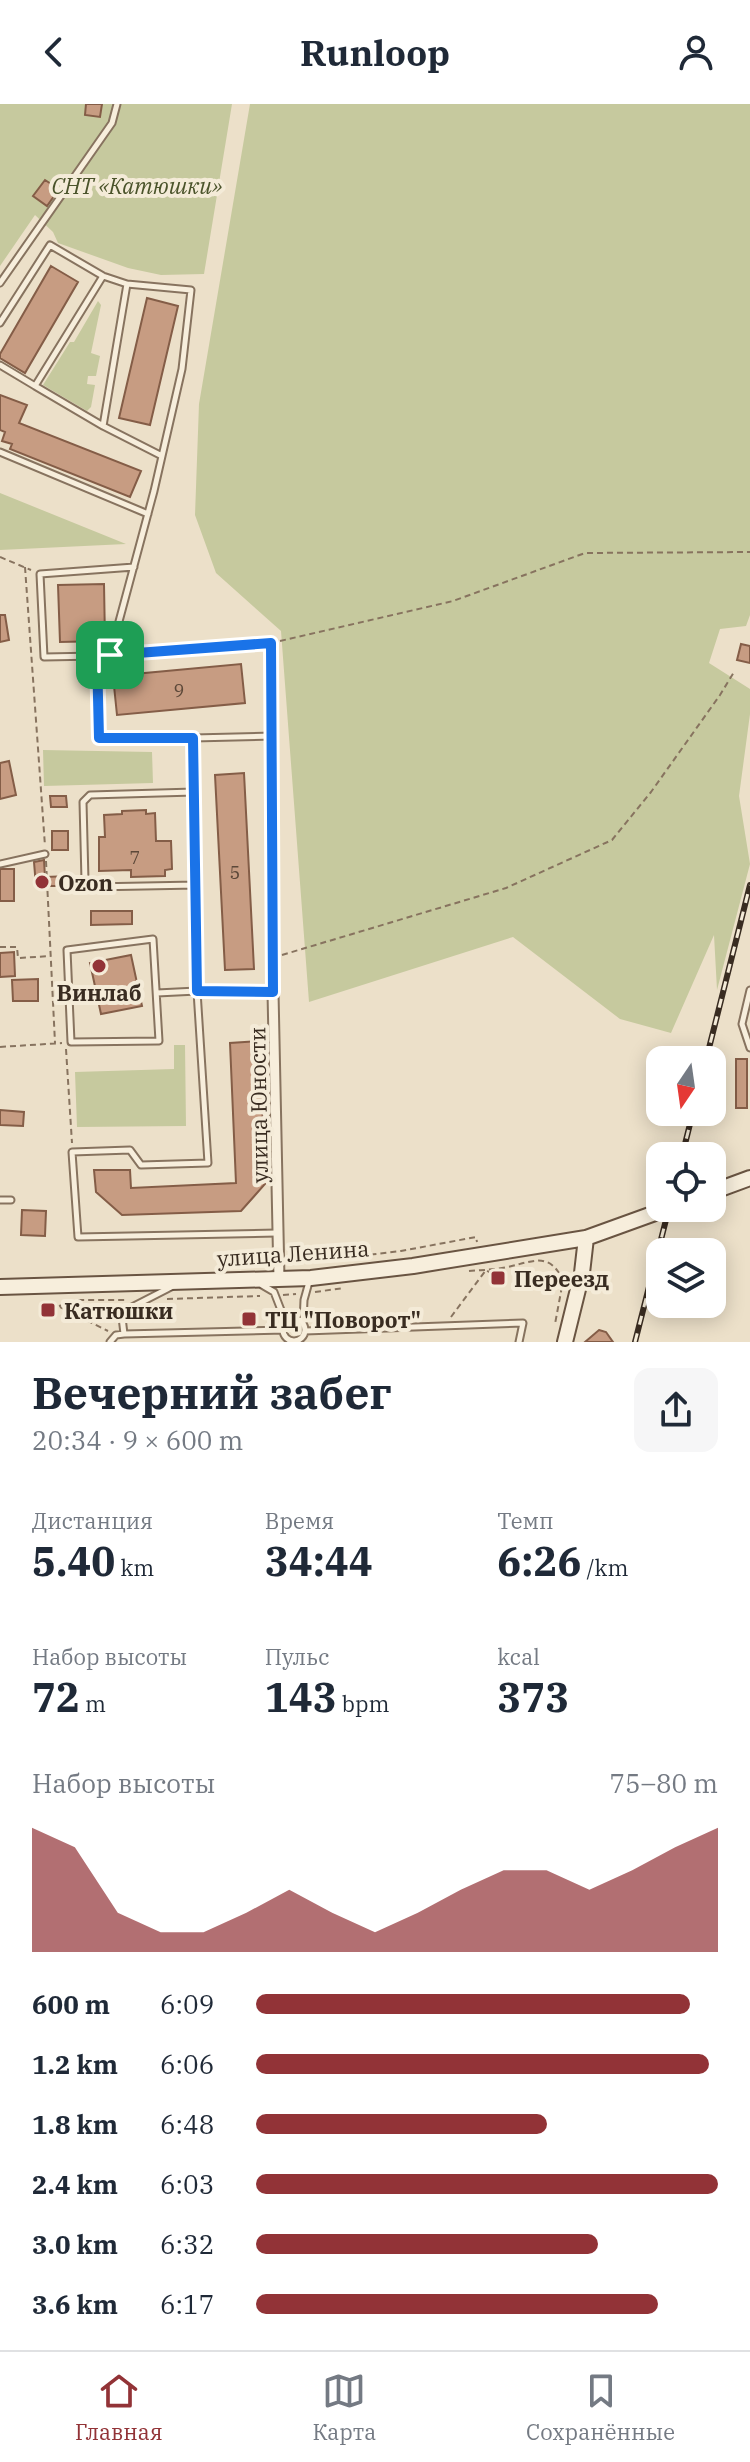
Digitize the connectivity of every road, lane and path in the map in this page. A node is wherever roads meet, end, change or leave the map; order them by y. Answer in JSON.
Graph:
{"nodes":[{"id":1,"x":117,"y":104,"type":"edge"},
{"id":2,"x":103,"y":276,"type":"junction"},
{"id":3,"x":0,"y":283,"type":"edge"},
{"id":4,"x":127,"y":284,"type":"junction"},
{"id":5,"x":0,"y":323,"type":"edge"},
{"id":6,"x":0,"y":365,"type":"edge"},
{"id":7,"x":35,"y":386,"type":"junction"},
{"id":8,"x":103,"y":426,"type":"junction"},
{"id":9,"x":0,"y":452,"type":"edge"},
{"id":10,"x":162,"y":456,"type":"junction"},
{"id":11,"x":148,"y":514,"type":"junction"},
{"id":12,"x":750,"y":552,"type":"edge"},
{"id":13,"x":0,"y":557,"type":"edge"},
{"id":14,"x":25,"y":567,"type":"junction"},
{"id":15,"x":134,"y":567,"type":"junction"},
{"id":16,"x":40,"y":574,"type":"junction"},
{"id":17,"x":271,"y":643,"type":"junction"},
{"id":18,"x":110,"y":655,"type":"junction"},
{"id":19,"x":97,"y":656,"type":"junction"},
{"id":20,"x":734,"y":672,"type":"dead end"},
{"id":21,"x":272,"y":736,"type":"junction"},
{"id":22,"x":193,"y":738,"type":"junction"},
{"id":23,"x":194,"y":792,"type":"junction"},
{"id":24,"x":45,"y":854,"type":"junction"},
{"id":25,"x":0,"y":864,"type":"edge"},
{"id":26,"x":196,"y":885,"type":"junction"},
{"id":27,"x":0,"y":947,"type":"edge"},
{"id":28,"x":51,"y":956,"type":"junction"},
{"id":29,"x":273,"y":958,"type":"junction"},
{"id":30,"x":750,"y":990,"type":"edge"},
{"id":31,"x":197,"y":991,"type":"junction"},
{"id":32,"x":273,"y":992,"type":"junction"},
{"id":33,"x":157,"y":993,"type":"junction"},
{"id":34,"x":55,"y":1043,"type":"junction"},
{"id":35,"x":0,"y":1047,"type":"edge"},
{"id":36,"x":750,"y":1048,"type":"edge"},
{"id":37,"x":72,"y":1152,"type":"junction"},
{"id":38,"x":748,"y":1183,"type":"edge"},
{"id":39,"x":726,"y":1188,"type":"edge"},
{"id":40,"x":0,"y":1200,"type":"edge"},
{"id":41,"x":11,"y":1200,"type":"dead end"},
{"id":42,"x":646,"y":1216,"type":"edge"},
{"id":43,"x":278,"y":1233,"type":"junction"},
{"id":44,"x":586,"y":1238,"type":"junction"},
{"id":45,"x":479,"y":1253,"type":"junction"},
{"id":46,"x":486,"y":1270,"type":"junction"},
{"id":47,"x":279,"y":1272,"type":"junction"},
{"id":48,"x":311,"y":1278,"type":"junction"},
{"id":49,"x":498,"y":1278,"type":"dead end"},
{"id":50,"x":184,"y":1280,"type":"junction"},
{"id":51,"x":254,"y":1280,"type":"junction"},
{"id":52,"x":0,"y":1287,"type":"edge"},
{"id":53,"x":59,"y":1306,"type":"dead end"},
{"id":54,"x":446,"y":1324,"type":"junction"},
{"id":55,"x":285,"y":1327,"type":"junction"},
{"id":56,"x":304,"y":1327,"type":"junction"},
{"id":57,"x":124,"y":1334,"type":"junction"},
{"id":58,"x":116,"y":1335,"type":"junction"},
{"id":59,"x":559,"y":1338,"type":"edge"},
{"id":60,"x":110,"y":1342,"type":"edge"},
{"id":61,"x":519,"y":1342,"type":"edge"}],
"edges":[{"from":1,"to":3,"type":"lane"},
{"from":2,"to":4,"type":"lane"},
{"from":2,"to":5,"type":"lane"},
{"from":2,"to":7,"type":"lane"},
{"from":4,"to":8,"type":"lane"},
{"from":4,"to":10,"type":"lane"},
{"from":6,"to":7,"type":"lane"},
{"from":7,"to":8,"type":"lane"},
{"from":8,"to":10,"type":"lane"},
{"from":9,"to":11,"type":"lane"},
{"from":10,"to":11,"type":"lane"},
{"from":11,"to":15,"type":"lane"},
{"from":12,"to":17,"type":"path"},
{"from":13,"to":14,"type":"path"},
{"from":14,"to":16,"type":"path"},
{"from":14,"to":24,"type":"path"},
{"from":15,"to":16,"type":"lane"},
{"from":15,"to":18,"type":"lane"},
{"from":16,"to":19,"type":"lane"},
{"from":17,"to":18,"type":"lane"},
{"from":17,"to":21,"type":"street","name":"улица Юности"},
{"from":18,"to":19,"type":"lane"},
{"from":19,"to":22,"type":"lane"},
{"from":20,"to":29,"type":"path"},
{"from":21,"to":22,"type":"lane"},
{"from":21,"to":29,"type":"street","name":"улица Юности"},
{"from":22,"to":23,"type":"lane"},
{"from":23,"to":26,"type":"lane"},
{"from":23,"to":26,"type":"lane"},
{"from":24,"to":25,"type":"lane"},
{"from":24,"to":28,"type":"path"},
{"from":26,"to":31,"type":"lane"},
{"from":27,"to":28,"type":"path"},
{"from":28,"to":34,"type":"path"},
{"from":29,"to":32,"type":"street","name":"улица Юности"},
{"from":30,"to":36,"type":"lane"},
{"from":31,"to":32,"type":"lane"},
{"from":31,"to":33,"type":"lane"},
{"from":31,"to":37,"type":"lane"},
{"from":32,"to":43,"type":"street","name":"улица Юности"},
{"from":33,"to":33,"type":"lane"},
{"from":34,"to":35,"type":"path"},
{"from":34,"to":37,"type":"path"},
{"from":37,"to":43,"type":"lane"},
{"from":38,"to":39,"type":"main road"},
{"from":40,"to":41,"type":"lane"},
{"from":42,"to":44,"type":"main road","name":"улица Ленина"},
{"from":43,"to":47,"type":"street","name":"улица Юности"},
{"from":44,"to":45,"type":"main road","name":"улица Ленина"},
{"from":44,"to":59,"type":"main road"},
{"from":45,"to":46,"type":"path"},
{"from":45,"to":47,"type":"path"},
{"from":45,"to":48,"type":"main road","name":"улица Ленина"},
{"from":46,"to":49,"type":"path"},
{"from":46,"to":54,"type":"path"},
{"from":46,"to":59,"type":"path"},
{"from":47,"to":48,"type":"main road","name":"улица Ленина"},
{"from":47,"to":51,"type":"main road","name":"улица Ленина"},
{"from":48,"to":56,"type":"lane"},
{"from":50,"to":51,"type":"main road","name":"улица Ленина"},
{"from":50,"to":52,"type":"main road","name":"улица Ленина"},
{"from":50,"to":57,"type":"lane"},
{"from":51,"to":55,"type":"lane"},
{"from":53,"to":58,"type":"path"},
{"from":54,"to":56,"type":"lane"},
{"from":54,"to":61,"type":"lane"},
{"from":55,"to":56,"type":"lane"},
{"from":55,"to":56,"type":"lane"},
{"from":55,"to":57,"type":"lane"},
{"from":57,"to":58,"type":"lane"},
{"from":58,"to":60,"type":"lane"}]}
